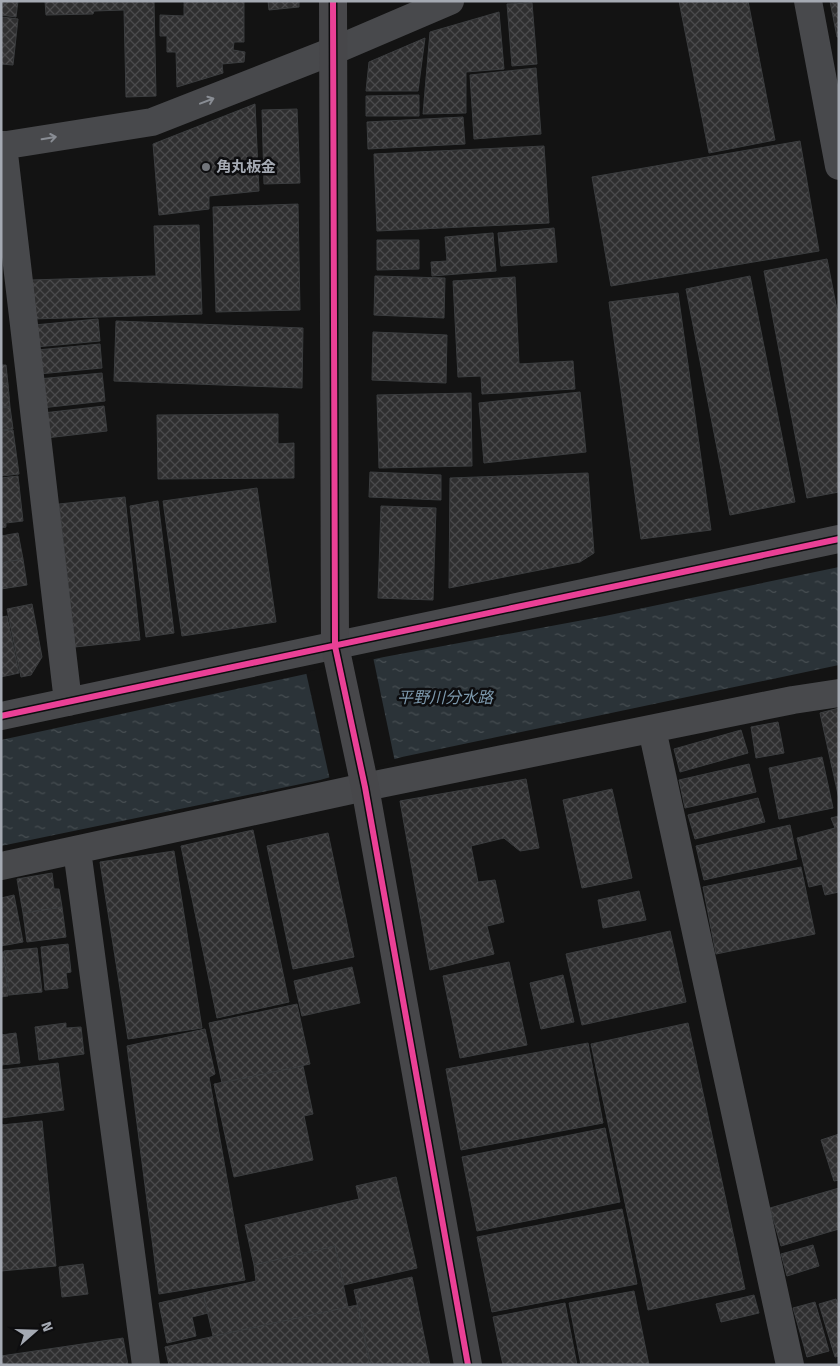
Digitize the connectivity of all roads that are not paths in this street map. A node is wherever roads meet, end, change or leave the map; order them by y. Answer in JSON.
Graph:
{"nodes":[{"id":1,"x":333,"y":1,"type":"edge"},
{"id":2,"x":450,"y":1,"type":"edge"},
{"id":3,"x":808,"y":1,"type":"edge"},
{"id":4,"x":334,"y":52,"type":"junction"},
{"id":5,"x":2,"y":146,"type":"edge"},
{"id":6,"x":839,"y":166,"type":"edge"},
{"id":7,"x":839,"y":539,"type":"edge"},
{"id":8,"x":337,"y":655,"type":"junction"},
{"id":9,"x":839,"y":693,"type":"edge"},
{"id":10,"x":68,"y":702,"type":"junction"},
{"id":11,"x":1,"y":716,"type":"edge"},
{"id":12,"x":652,"y":729,"type":"junction"},
{"id":13,"x":363,"y":780,"type":"junction"},
{"id":14,"x":77,"y":850,"type":"junction"},
{"id":15,"x":1,"y":866,"type":"edge"},
{"id":16,"x":146,"y":1365,"type":"edge"},
{"id":17,"x":468,"y":1365,"type":"edge"},
{"id":18,"x":790,"y":1365,"type":"edge"}],
"edges":[{"from":1,"to":4,"type":"street"},
{"from":2,"to":4,"type":"street"},
{"from":3,"to":6,"type":"street"},
{"from":5,"to":4,"type":"street","one_way":true},
{"from":4,"to":8,"type":"street"},
{"from":5,"to":10,"type":"street"},
{"from":7,"to":8,"type":"street"},
{"from":8,"to":10,"type":"street"},
{"from":8,"to":13,"type":"street"},
{"from":9,"to":12,"type":"street"},
{"from":10,"to":11,"type":"street"},
{"from":12,"to":13,"type":"street"},
{"from":12,"to":18,"type":"street"},
{"from":13,"to":14,"type":"street"},
{"from":13,"to":17,"type":"street"},
{"from":14,"to":15,"type":"street"},
{"from":14,"to":16,"type":"street"}]}
